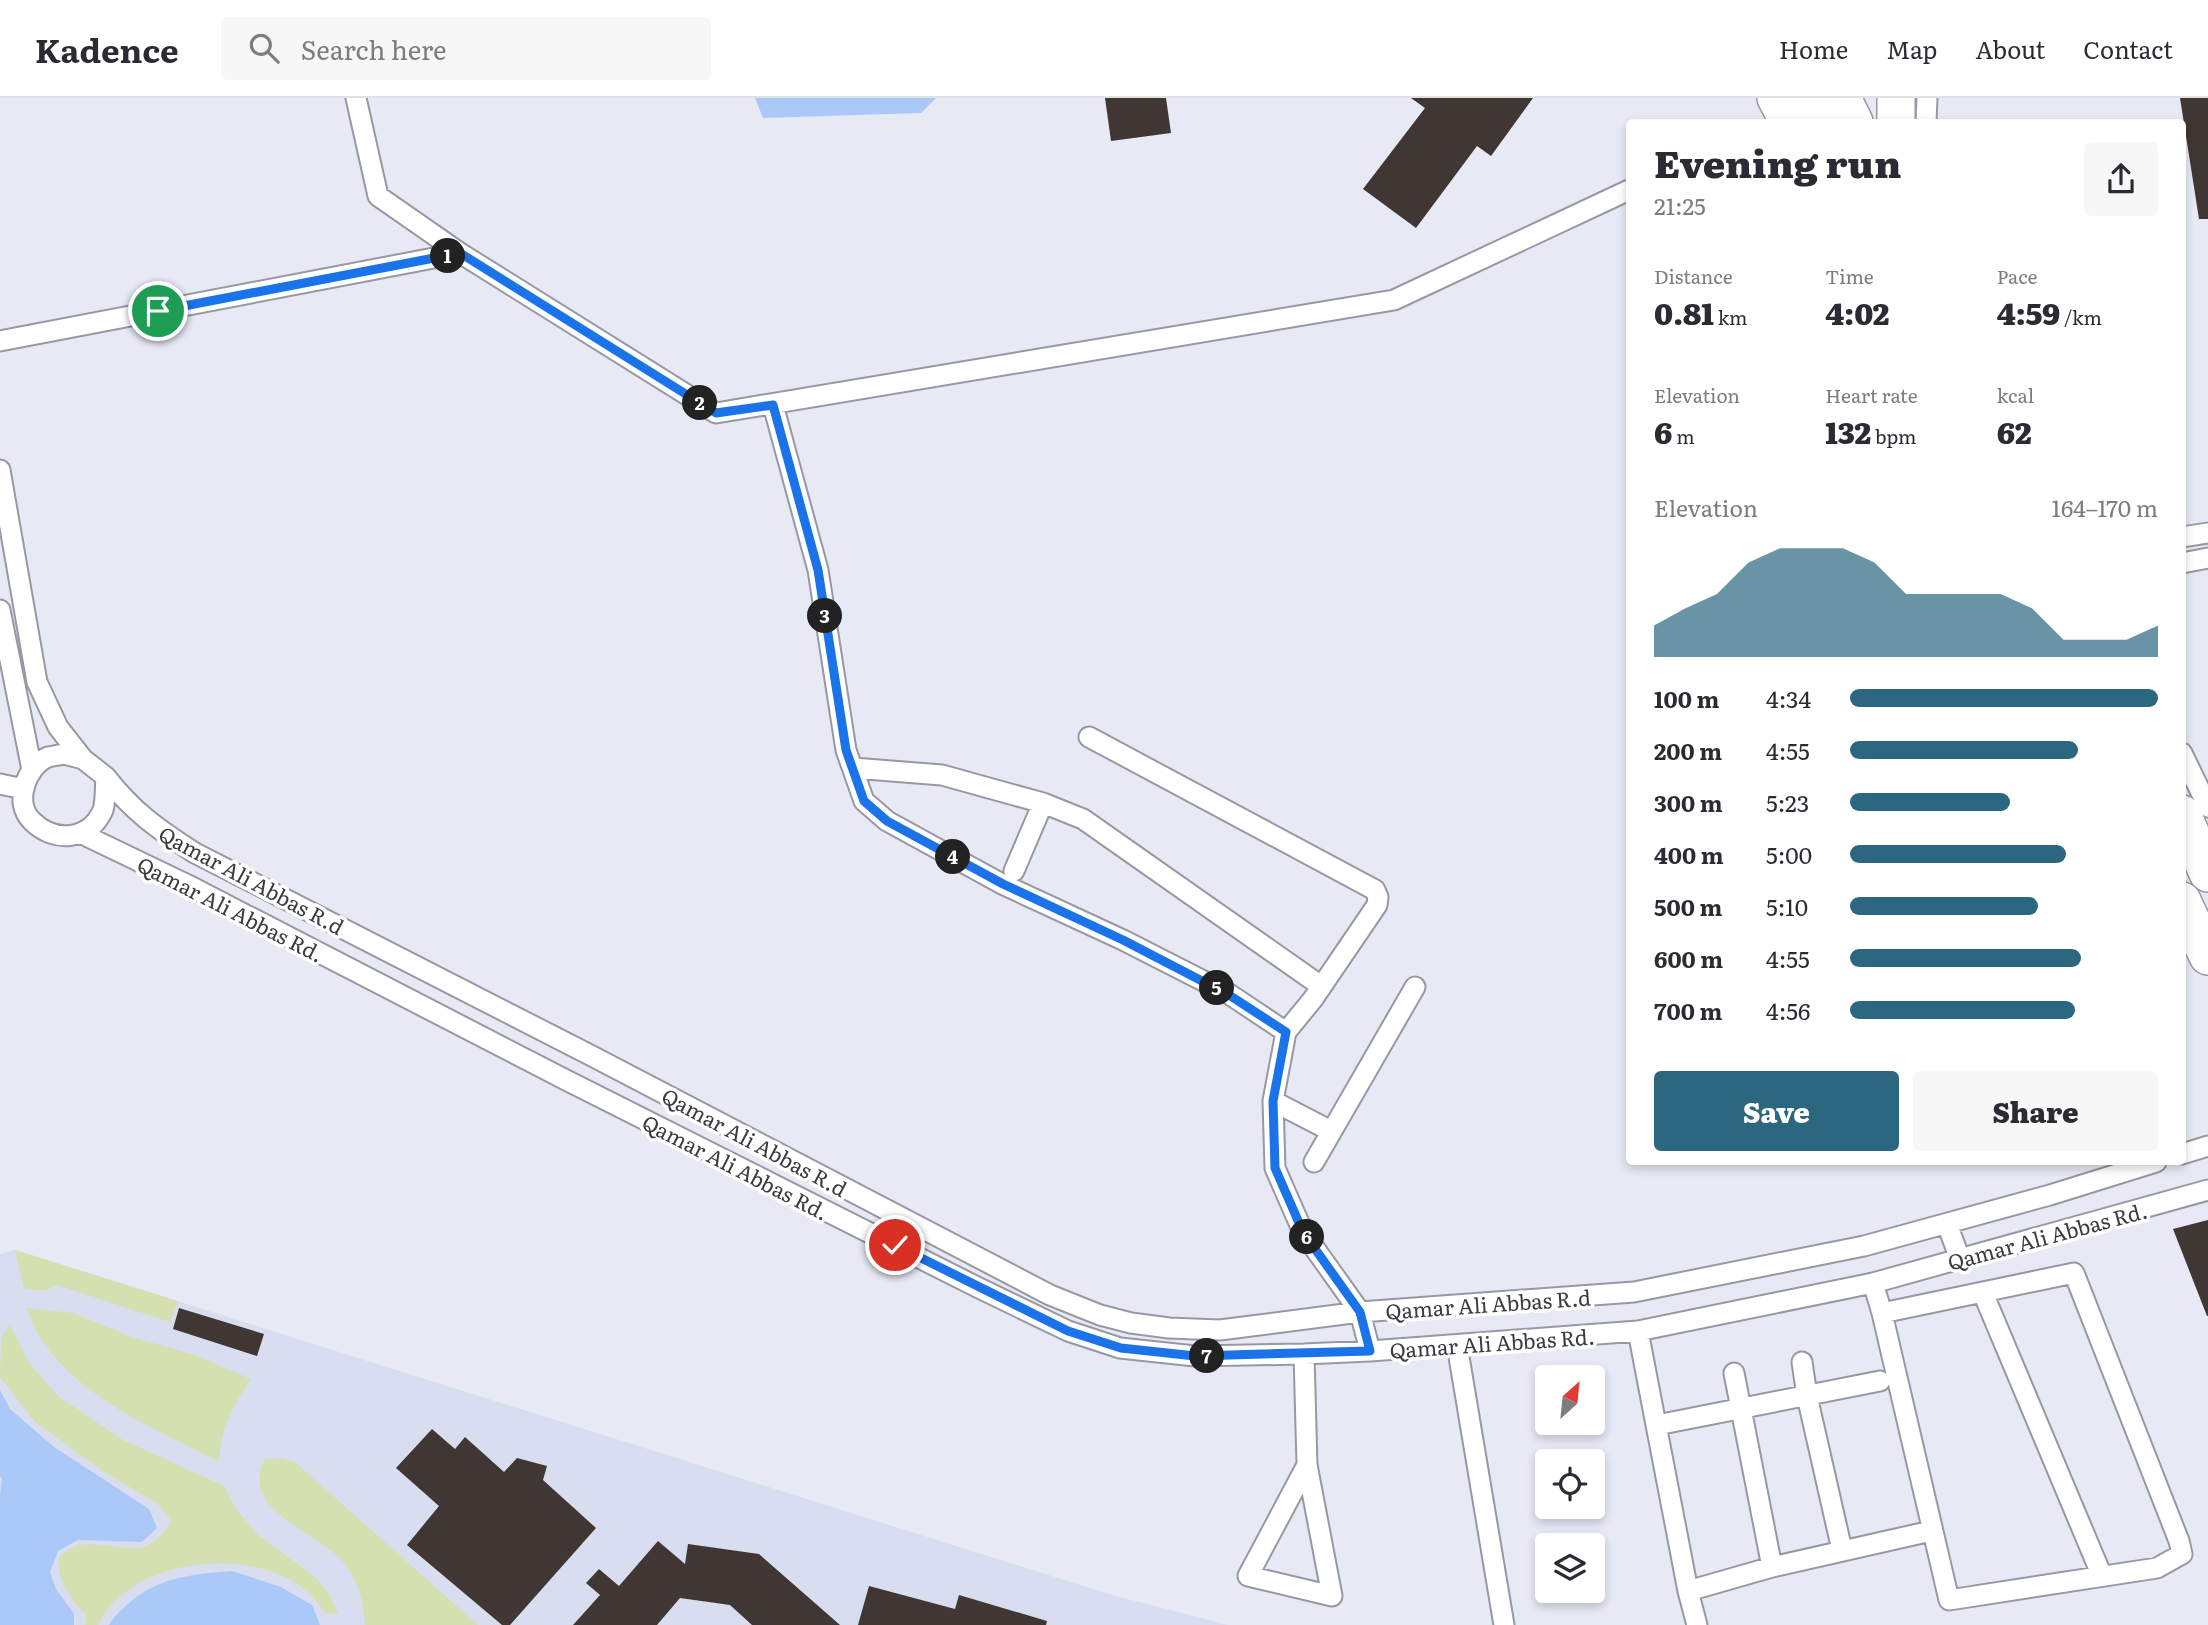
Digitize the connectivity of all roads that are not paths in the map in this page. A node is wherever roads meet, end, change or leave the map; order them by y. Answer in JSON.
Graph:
{"nodes":[{"id":1,"x":356,"y":98,"type":"edge"},
{"id":2,"x":1842,"y":98,"type":"edge"},
{"id":3,"x":1867,"y":98,"type":"edge"},
{"id":4,"x":1896,"y":98,"type":"edge"},
{"id":5,"x":1927,"y":98,"type":"edge"},
{"id":6,"x":1852,"y":119,"type":"edge"},
{"id":7,"x":1878,"y":119,"type":"edge"},
{"id":8,"x":1896,"y":119,"type":"edge"},
{"id":9,"x":1926,"y":119,"type":"edge"},
{"id":10,"x":1626,"y":191,"type":"edge"},
{"id":11,"x":460,"y":253,"type":"junction"},
{"id":12,"x":0,"y":341,"type":"edge"},
{"id":13,"x":773,"y":405,"type":"junction"},
{"id":14,"x":0,"y":470,"type":"edge"},
{"id":15,"x":2208,"y":533,"type":"edge"},
{"id":16,"x":2186,"y":536,"type":"edge"},
{"id":17,"x":2208,"y":558,"type":"edge"},
{"id":18,"x":2186,"y":563,"type":"edge"},
{"id":19,"x":0,"y":610,"type":"edge"},
{"id":20,"x":1088,"y":737,"type":"dead end"},
{"id":21,"x":83,"y":760,"type":"junction"},
{"id":22,"x":2186,"y":761,"type":"edge"},
{"id":23,"x":853,"y":768,"type":"junction"},
{"id":24,"x":32,"y":770,"type":"junction"},
{"id":25,"x":106,"y":777,"type":"junction"},
{"id":26,"x":0,"y":784,"type":"edge"},
{"id":27,"x":24,"y":789,"type":"junction"},
{"id":28,"x":1043,"y":803,"type":"junction"},
{"id":29,"x":2208,"y":807,"type":"edge"},
{"id":30,"x":2186,"y":823,"type":"edge"},
{"id":31,"x":82,"y":834,"type":"junction"},
{"id":32,"x":1014,"y":871,"type":"dead end"},
{"id":33,"x":2208,"y":873,"type":"edge"},
{"id":34,"x":2186,"y":909,"type":"edge"},
{"id":35,"x":2208,"y":956,"type":"edge"},
{"id":36,"x":1321,"y":986,"type":"junction"},
{"id":37,"x":1415,"y":987,"type":"dead end"},
{"id":38,"x":1286,"y":1032,"type":"junction"},
{"id":39,"x":1273,"y":1101,"type":"junction"},
{"id":40,"x":1331,"y":1131,"type":"junction"},
{"id":41,"x":2208,"y":1146,"type":"edge"},
{"id":42,"x":2186,"y":1153,"type":"edge"},
{"id":43,"x":1314,"y":1162,"type":"dead end"},
{"id":44,"x":2146,"y":1165,"type":"edge"},
{"id":45,"x":2208,"y":1191,"type":"edge"},
{"id":46,"x":1947,"y":1224,"type":"junction"},
{"id":47,"x":1960,"y":1259,"type":"junction"},
{"id":48,"x":1873,"y":1283,"type":"junction"},
{"id":49,"x":1983,"y":1293,"type":"junction"},
{"id":50,"x":1360,"y":1312,"type":"junction"},
{"id":51,"x":1882,"y":1313,"type":"junction"},
{"id":52,"x":1638,"y":1331,"type":"junction"},
{"id":53,"x":1457,"y":1345,"type":"junction"},
{"id":54,"x":1370,"y":1351,"type":"junction"},
{"id":55,"x":1304,"y":1354,"type":"junction"},
{"id":56,"x":1802,"y":1362,"type":"dead end"},
{"id":57,"x":1734,"y":1373,"type":"dead end"},
{"id":58,"x":1880,"y":1381,"type":"dead end"},
{"id":59,"x":1807,"y":1396,"type":"junction"},
{"id":60,"x":1742,"y":1408,"type":"junction"},
{"id":61,"x":1657,"y":1425,"type":"junction"},
{"id":62,"x":1307,"y":1465,"type":"junction"},
{"id":63,"x":1931,"y":1531,"type":"junction"},
{"id":64,"x":1842,"y":1550,"type":"junction"},
{"id":65,"x":1772,"y":1567,"type":"junction"},
{"id":66,"x":2102,"y":1576,"type":"junction"},
{"id":67,"x":1688,"y":1591,"type":"junction"},
{"id":68,"x":1504,"y":1625,"type":"edge"},
{"id":69,"x":1697,"y":1625,"type":"edge"}],
"edges":[{"from":1,"to":11,"type":"street"},
{"from":2,"to":6,"type":"highway"},
{"from":3,"to":7,"type":"highway"},
{"from":4,"to":8,"type":"highway"},
{"from":5,"to":9,"type":"street"},
{"from":10,"to":13,"type":"street"},
{"from":11,"to":12,"type":"street"},
{"from":11,"to":13,"type":"street"},
{"from":13,"to":23,"type":"street"},
{"from":14,"to":21,"type":"street"},
{"from":15,"to":16,"type":"street"},
{"from":17,"to":18,"type":"street"},
{"from":19,"to":24,"type":"street"},
{"from":20,"to":36,"type":"street"},
{"from":21,"to":24,"type":"street"},
{"from":21,"to":25,"type":"street"},
{"from":22,"to":29,"type":"street"},
{"from":23,"to":28,"type":"street"},
{"from":23,"to":38,"type":"street"},
{"from":24,"to":27,"type":"street"},
{"from":25,"to":31,"type":"street"},
{"from":25,"to":50,"type":"street","name":"Qamar Ali Abbas R.d"},
{"from":26,"to":27,"type":"street"},
{"from":27,"to":31,"type":"street"},
{"from":28,"to":32,"type":"street"},
{"from":28,"to":36,"type":"street"},
{"from":30,"to":33,"type":"highway"},
{"from":31,"to":55,"type":"street","name":"Qamar Ali Abbas Rd."},
{"from":34,"to":35,"type":"highway"},
{"from":36,"to":38,"type":"street"},
{"from":37,"to":40,"type":"street"},
{"from":38,"to":39,"type":"street"},
{"from":39,"to":40,"type":"street"},
{"from":39,"to":50,"type":"street"},
{"from":40,"to":43,"type":"street"},
{"from":41,"to":42,"type":"street"},
{"from":44,"to":46,"type":"street","name":"Qamar Ali Abbas R.d"},
{"from":45,"to":47,"type":"street","name":"Qamar Ali Abbas Rd."},
{"from":46,"to":47,"type":"street"},
{"from":46,"to":50,"type":"street","name":"Qamar Ali Abbas R.d"},
{"from":47,"to":48,"type":"street","name":"Qamar Ali Abbas Rd."},
{"from":48,"to":51,"type":"street"},
{"from":48,"to":52,"type":"street","name":"Qamar Ali Abbas Rd."},
{"from":49,"to":51,"type":"street"},
{"from":49,"to":66,"type":"street"},
{"from":49,"to":66,"type":"street"},
{"from":50,"to":54,"type":"street"},
{"from":51,"to":63,"type":"street"},
{"from":52,"to":53,"type":"street","name":"Qamar Ali Abbas Rd."},
{"from":52,"to":61,"type":"street"},
{"from":53,"to":54,"type":"street","name":"Qamar Ali Abbas Rd."},
{"from":53,"to":68,"type":"street"},
{"from":54,"to":55,"type":"street","name":"Qamar Ali Abbas Rd."},
{"from":55,"to":62,"type":"street"},
{"from":56,"to":59,"type":"street"},
{"from":57,"to":60,"type":"street"},
{"from":58,"to":59,"type":"street"},
{"from":59,"to":60,"type":"street"},
{"from":59,"to":64,"type":"street"},
{"from":60,"to":61,"type":"street"},
{"from":60,"to":65,"type":"street"},
{"from":61,"to":67,"type":"street"},
{"from":62,"to":62,"type":"street"},
{"from":63,"to":64,"type":"street"},
{"from":63,"to":66,"type":"street"},
{"from":64,"to":65,"type":"street"},
{"from":65,"to":67,"type":"street"},
{"from":67,"to":69,"type":"street"}]}
